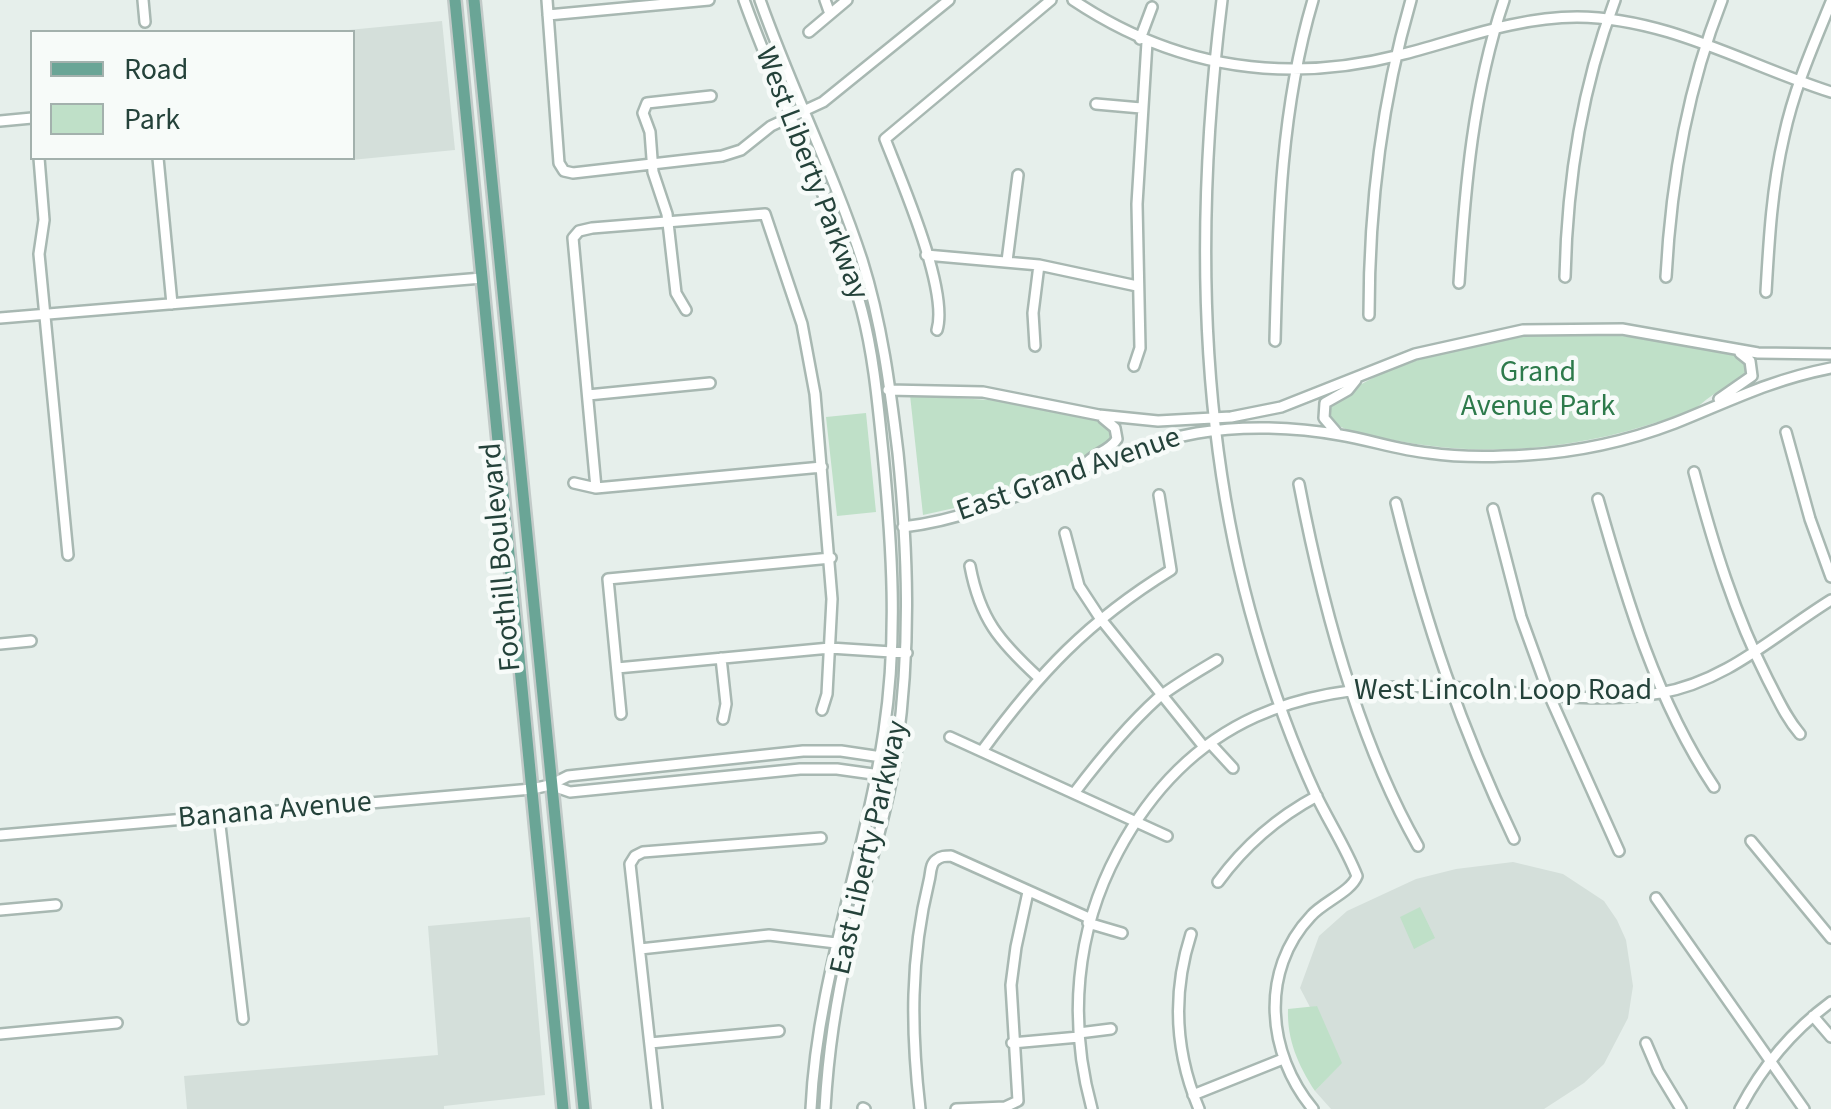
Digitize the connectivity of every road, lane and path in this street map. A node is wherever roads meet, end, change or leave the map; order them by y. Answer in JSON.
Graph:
{"nodes":[{"id":1,"x":142,"y":0,"type":"edge"},
{"id":2,"x":455,"y":0,"type":"edge"},
{"id":3,"x":474,"y":0,"type":"edge"},
{"id":4,"x":547,"y":0,"type":"edge"},
{"id":5,"x":709,"y":0,"type":"edge"},
{"id":6,"x":744,"y":0,"type":"edge"},
{"id":7,"x":760,"y":0,"type":"edge"},
{"id":8,"x":825,"y":0,"type":"edge"},
{"id":9,"x":847,"y":0,"type":"edge"},
{"id":10,"x":948,"y":0,"type":"edge"},
{"id":11,"x":1052,"y":0,"type":"edge"},
{"id":12,"x":1073,"y":0,"type":"edge"},
{"id":13,"x":1222,"y":0,"type":"edge"},
{"id":14,"x":1313,"y":0,"type":"edge"},
{"id":15,"x":1411,"y":0,"type":"edge"},
{"id":16,"x":1504,"y":0,"type":"edge"},
{"id":17,"x":1615,"y":0,"type":"edge"},
{"id":18,"x":1722,"y":0,"type":"edge"},
{"id":19,"x":1831,"y":2,"type":"edge"},
{"id":20,"x":1152,"y":7,"type":"dead end"},
{"id":21,"x":830,"y":14,"type":"junction"},
{"id":22,"x":548,"y":15,"type":"junction"},
{"id":23,"x":1608,"y":19,"type":"junction"},
{"id":24,"x":145,"y":22,"type":"dead end"},
{"id":25,"x":1495,"y":28,"type":"junction"},
{"id":26,"x":810,"y":32,"type":"dead end"},
{"id":27,"x":1144,"y":41,"type":"junction"},
{"id":28,"x":1706,"y":43,"type":"junction"},
{"id":29,"x":1394,"y":57,"type":"junction"},
{"id":30,"x":1214,"y":62,"type":"junction"},
{"id":31,"x":1296,"y":70,"type":"junction"},
{"id":32,"x":1799,"y":82,"type":"junction"},
{"id":33,"x":1831,"y":92,"type":"edge"},
{"id":34,"x":711,"y":96,"type":"dead end"},
{"id":35,"x":1096,"y":104,"type":"dead end"},
{"id":36,"x":1141,"y":108,"type":"junction"},
{"id":37,"x":805,"y":111,"type":"junction"},
{"id":38,"x":792,"y":117,"type":"junction"},
{"id":39,"x":30,"y":118,"type":"edge"},
{"id":40,"x":0,"y":122,"type":"edge"},
{"id":41,"x":39,"y":160,"type":"edge"},
{"id":42,"x":158,"y":160,"type":"edge"},
{"id":43,"x":652,"y":162,"type":"junction"},
{"id":44,"x":1018,"y":175,"type":"dead end"},
{"id":45,"x":668,"y":222,"type":"junction"},
{"id":46,"x":926,"y":254,"type":"junction"},
{"id":47,"x":1007,"y":261,"type":"junction"},
{"id":48,"x":1039,"y":265,"type":"junction"},
{"id":49,"x":1565,"y":276,"type":"dead end"},
{"id":50,"x":1666,"y":276,"type":"dead end"},
{"id":51,"x":482,"y":278,"type":"junction"},
{"id":52,"x":1459,"y":283,"type":"dead end"},
{"id":53,"x":1137,"y":286,"type":"junction"},
{"id":54,"x":1766,"y":292,"type":"dead end"},
{"id":55,"x":172,"y":304,"type":"junction"},
{"id":56,"x":686,"y":310,"type":"dead end"},
{"id":57,"x":45,"y":315,"type":"junction"},
{"id":58,"x":1369,"y":316,"type":"dead end"},
{"id":59,"x":0,"y":318,"type":"edge"},
{"id":60,"x":937,"y":330,"type":"dead end"},
{"id":61,"x":1275,"y":341,"type":"dead end"},
{"id":62,"x":1035,"y":346,"type":"dead end"},
{"id":63,"x":1734,"y":350,"type":"junction"},
{"id":64,"x":1831,"y":354,"type":"edge"},
{"id":65,"x":1134,"y":366,"type":"dead end"},
{"id":66,"x":1831,"y":368,"type":"edge"},
{"id":67,"x":1358,"y":378,"type":"junction"},
{"id":68,"x":710,"y":382,"type":"dead end"},
{"id":69,"x":891,"y":390,"type":"junction"},
{"id":70,"x":876,"y":391,"type":"junction"},
{"id":71,"x":588,"y":395,"type":"junction"},
{"id":72,"x":1714,"y":405,"type":"junction"},
{"id":73,"x":1099,"y":415,"type":"junction"},
{"id":74,"x":1216,"y":418,"type":"junction"},
{"id":75,"x":1218,"y":432,"type":"junction"},
{"id":76,"x":1786,"y":432,"type":"dead end"},
{"id":77,"x":1340,"y":435,"type":"junction"},
{"id":78,"x":822,"y":467,"type":"junction"},
{"id":79,"x":1083,"y":467,"type":"junction"},
{"id":80,"x":1694,"y":472,"type":"dead end"},
{"id":81,"x":574,"y":483,"type":"dead end"},
{"id":82,"x":1299,"y":484,"type":"dead end"},
{"id":83,"x":596,"y":488,"type":"junction"},
{"id":84,"x":1159,"y":495,"type":"dead end"},
{"id":85,"x":1598,"y":499,"type":"dead end"},
{"id":86,"x":1396,"y":503,"type":"dead end"},
{"id":87,"x":1492,"y":509,"type":"dead end"},
{"id":88,"x":905,"y":527,"type":"junction"},
{"id":89,"x":890,"y":528,"type":"junction"},
{"id":90,"x":1065,"y":534,"type":"dead end"},
{"id":91,"x":68,"y":554,"type":"dead end"},
{"id":92,"x":830,"y":558,"type":"junction"},
{"id":93,"x":970,"y":566,"type":"dead end"},
{"id":94,"x":1831,"y":577,"type":"edge"},
{"id":95,"x":1831,"y":600,"type":"edge"},
{"id":96,"x":1100,"y":618,"type":"junction"},
{"id":97,"x":31,"y":641,"type":"dead end"},
{"id":98,"x":0,"y":644,"type":"edge"},
{"id":99,"x":830,"y":648,"type":"junction"},
{"id":100,"x":892,"y":652,"type":"junction"},
{"id":101,"x":907,"y":652,"type":"junction"},
{"id":102,"x":1754,"y":653,"type":"junction"},
{"id":103,"x":722,"y":658,"type":"junction"},
{"id":104,"x":1217,"y":660,"type":"dead end"},
{"id":105,"x":616,"y":668,"type":"junction"},
{"id":106,"x":1038,"y":677,"type":"junction"},
{"id":107,"x":1448,"y":687,"type":"junction"},
{"id":108,"x":1352,"y":692,"type":"junction"},
{"id":109,"x":1663,"y":692,"type":"junction"},
{"id":110,"x":1162,"y":695,"type":"junction"},
{"id":111,"x":1550,"y":697,"type":"junction"},
{"id":112,"x":1280,"y":705,"type":"junction"},
{"id":113,"x":822,"y":710,"type":"dead end"},
{"id":114,"x":621,"y":714,"type":"dead end"},
{"id":115,"x":723,"y":719,"type":"dead end"},
{"id":116,"x":1800,"y":734,"type":"dead end"},
{"id":117,"x":950,"y":737,"type":"dead end"},
{"id":118,"x":1207,"y":745,"type":"junction"},
{"id":119,"x":982,"y":751,"type":"junction"},
{"id":120,"x":880,"y":756,"type":"junction"},
{"id":121,"x":895,"y":759,"type":"junction"},
{"id":122,"x":1233,"y":768,"type":"dead end"},
{"id":123,"x":877,"y":774,"type":"junction"},
{"id":124,"x":892,"y":777,"type":"junction"},
{"id":125,"x":550,"y":786,"type":"junction"},
{"id":126,"x":1714,"y":787,"type":"dead end"},
{"id":127,"x":532,"y":788,"type":"junction"},
{"id":128,"x":1075,"y":792,"type":"junction"},
{"id":129,"x":1316,"y":796,"type":"junction"},
{"id":130,"x":219,"y":817,"type":"junction"},
{"id":131,"x":1136,"y":821,"type":"junction"},
{"id":132,"x":0,"y":834,"type":"edge"},
{"id":133,"x":1167,"y":836,"type":"dead end"},
{"id":134,"x":821,"y":838,"type":"dead end"},
{"id":135,"x":1514,"y":839,"type":"dead end"},
{"id":136,"x":1751,"y":840,"type":"dead end"},
{"id":137,"x":1418,"y":846,"type":"dead end"},
{"id":138,"x":1618,"y":851,"type":"dead end"},
{"id":139,"x":1218,"y":882,"type":"dead end"},
{"id":140,"x":1028,"y":892,"type":"junction"},
{"id":141,"x":1656,"y":898,"type":"dead end"},
{"id":142,"x":56,"y":905,"type":"dead end"},
{"id":143,"x":0,"y":910,"type":"edge"},
{"id":144,"x":1089,"y":921,"type":"junction"},
{"id":145,"x":1122,"y":933,"type":"dead end"},
{"id":146,"x":1191,"y":934,"type":"dead end"},
{"id":147,"x":1831,"y":938,"type":"edge"},
{"id":148,"x":834,"y":942,"type":"junction"},
{"id":149,"x":848,"y":945,"type":"junction"},
{"id":150,"x":640,"y":949,"type":"junction"},
{"id":151,"x":1831,"y":1002,"type":"edge"},
{"id":152,"x":1813,"y":1016,"type":"junction"},
{"id":153,"x":243,"y":1020,"type":"dead end"},
{"id":154,"x":117,"y":1022,"type":"dead end"},
{"id":155,"x":1111,"y":1030,"type":"dead end"},
{"id":156,"x":779,"y":1031,"type":"dead end"},
{"id":157,"x":0,"y":1034,"type":"edge"},
{"id":158,"x":1079,"y":1035,"type":"junction"},
{"id":159,"x":1831,"y":1037,"type":"edge"},
{"id":160,"x":650,"y":1043,"type":"junction"},
{"id":161,"x":1012,"y":1043,"type":"junction"},
{"id":162,"x":1646,"y":1043,"type":"dead end"},
{"id":163,"x":1282,"y":1059,"type":"junction"},
{"id":164,"x":1770,"y":1062,"type":"junction"},
{"id":165,"x":1193,"y":1095,"type":"junction"},
{"id":166,"x":563,"y":1109,"type":"edge"},
{"id":167,"x":584,"y":1109,"type":"edge"},
{"id":168,"x":657,"y":1109,"type":"edge"},
{"id":169,"x":811,"y":1109,"type":"edge"},
{"id":170,"x":826,"y":1109,"type":"edge"},
{"id":171,"x":920,"y":1109,"type":"edge"},
{"id":172,"x":956,"y":1109,"type":"edge"},
{"id":173,"x":1092,"y":1109,"type":"edge"},
{"id":174,"x":1199,"y":1109,"type":"edge"},
{"id":175,"x":1313,"y":1109,"type":"edge"},
{"id":176,"x":1681,"y":1109,"type":"edge"},
{"id":177,"x":1740,"y":1109,"type":"edge"},
{"id":178,"x":1804,"y":1109,"type":"edge"}],
"edges":[{"from":1,"to":24,"type":"street"},
{"from":2,"to":51,"type":"main road","name":"Foothill Boulevard"},
{"from":3,"to":125,"type":"main road","name":"Foothill Boulevard"},
{"from":4,"to":22,"type":"street"},
{"from":5,"to":22,"type":"street"},
{"from":6,"to":38,"type":"street","name":"West Liberty Parkway"},
{"from":7,"to":37,"type":"street","name":"West Liberty Parkway"},
{"from":8,"to":21,"type":"street"},
{"from":9,"to":21,"type":"street"},
{"from":10,"to":37,"type":"street"},
{"from":11,"to":46,"type":"street"},
{"from":12,"to":27,"type":"street"},
{"from":13,"to":30,"type":"street"},
{"from":14,"to":31,"type":"street"},
{"from":15,"to":29,"type":"street"},
{"from":16,"to":25,"type":"street"},
{"from":17,"to":23,"type":"street"},
{"from":18,"to":28,"type":"street"},
{"from":19,"to":32,"type":"street"},
{"from":20,"to":27,"type":"street"},
{"from":21,"to":26,"type":"street"},
{"from":22,"to":43,"type":"street"},
{"from":23,"to":25,"type":"street"},
{"from":23,"to":28,"type":"street"},
{"from":23,"to":49,"type":"street"},
{"from":25,"to":29,"type":"street"},
{"from":25,"to":52,"type":"street"},
{"from":27,"to":30,"type":"street"},
{"from":27,"to":36,"type":"street"},
{"from":28,"to":32,"type":"street"},
{"from":28,"to":50,"type":"street"},
{"from":29,"to":31,"type":"street"},
{"from":29,"to":58,"type":"street"},
{"from":30,"to":31,"type":"street"},
{"from":30,"to":74,"type":"street"},
{"from":31,"to":61,"type":"street"},
{"from":32,"to":33,"type":"street"},
{"from":32,"to":54,"type":"street"},
{"from":34,"to":43,"type":"street"},
{"from":35,"to":36,"type":"street"},
{"from":36,"to":53,"type":"street"},
{"from":37,"to":38,"type":"street"},
{"from":37,"to":69,"type":"street","name":"West Liberty Parkway"},
{"from":38,"to":43,"type":"street"},
{"from":38,"to":70,"type":"street","name":"West Liberty Parkway"},
{"from":39,"to":40,"type":"street"},
{"from":41,"to":57,"type":"street"},
{"from":42,"to":55,"type":"street"},
{"from":43,"to":45,"type":"street"},
{"from":44,"to":47,"type":"street"},
{"from":45,"to":56,"type":"street"},
{"from":45,"to":71,"type":"street"},
{"from":45,"to":78,"type":"street"},
{"from":46,"to":47,"type":"street"},
{"from":46,"to":60,"type":"street"},
{"from":47,"to":48,"type":"street"},
{"from":48,"to":53,"type":"street"},
{"from":48,"to":62,"type":"street"},
{"from":51,"to":55,"type":"street"},
{"from":51,"to":127,"type":"main road","name":"Foothill Boulevard"},
{"from":53,"to":65,"type":"street"},
{"from":55,"to":57,"type":"street"},
{"from":57,"to":59,"type":"street"},
{"from":57,"to":91,"type":"street"},
{"from":63,"to":64,"type":"street"},
{"from":63,"to":67,"type":"street"},
{"from":63,"to":72,"type":"street"},
{"from":66,"to":72,"type":"street","name":"East Grand Avenue"},
{"from":67,"to":74,"type":"street"},
{"from":67,"to":77,"type":"street"},
{"from":68,"to":71,"type":"street"},
{"from":69,"to":70,"type":"street"},
{"from":69,"to":73,"type":"street"},
{"from":69,"to":88,"type":"street","name":"West Liberty Parkway"},
{"from":70,"to":89,"type":"street","name":"West Liberty Parkway"},
{"from":71,"to":83,"type":"street"},
{"from":72,"to":77,"type":"street","name":"East Grand Avenue"},
{"from":73,"to":74,"type":"street"},
{"from":73,"to":79,"type":"street"},
{"from":74,"to":75,"type":"street"},
{"from":75,"to":77,"type":"street","name":"East Grand Avenue"},
{"from":75,"to":79,"type":"street","name":"East Grand Avenue"},
{"from":75,"to":112,"type":"street"},
{"from":76,"to":94,"type":"street"},
{"from":78,"to":83,"type":"street"},
{"from":78,"to":92,"type":"street"},
{"from":79,"to":88,"type":"street","name":"East Grand Avenue"},
{"from":80,"to":102,"type":"street"},
{"from":81,"to":83,"type":"street"},
{"from":82,"to":108,"type":"street"},
{"from":84,"to":96,"type":"street"},
{"from":85,"to":109,"type":"street"},
{"from":86,"to":107,"type":"street"},
{"from":87,"to":111,"type":"street"},
{"from":88,"to":89,"type":"street","name":"East Grand Avenue"},
{"from":88,"to":101,"type":"street","name":"East Liberty Parkway"},
{"from":89,"to":100,"type":"street","name":"East Liberty Parkway"},
{"from":90,"to":96,"type":"street"},
{"from":92,"to":99,"type":"street"},
{"from":92,"to":105,"type":"street"},
{"from":93,"to":106,"type":"street"},
{"from":95,"to":102,"type":"street","name":"West Lincoln Loop Road"},
{"from":96,"to":106,"type":"street"},
{"from":96,"to":110,"type":"street"},
{"from":97,"to":98,"type":"street"},
{"from":99,"to":100,"type":"street"},
{"from":99,"to":103,"type":"street"},
{"from":99,"to":113,"type":"street"},
{"from":100,"to":101,"type":"street"},
{"from":100,"to":120,"type":"street","name":"East Liberty Parkway"},
{"from":101,"to":121,"type":"street","name":"East Liberty Parkway"},
{"from":102,"to":109,"type":"street","name":"West Lincoln Loop Road"},
{"from":102,"to":116,"type":"street"},
{"from":103,"to":105,"type":"street"},
{"from":103,"to":115,"type":"street"},
{"from":104,"to":110,"type":"street"},
{"from":105,"to":114,"type":"street"},
{"from":106,"to":119,"type":"street"},
{"from":107,"to":108,"type":"street","name":"West Lincoln Loop Road"},
{"from":107,"to":111,"type":"street","name":"West Lincoln Loop Road"},
{"from":107,"to":135,"type":"street"},
{"from":108,"to":112,"type":"street","name":"West Lincoln Loop Road"},
{"from":108,"to":137,"type":"street"},
{"from":109,"to":111,"type":"street","name":"West Lincoln Loop Road"},
{"from":109,"to":126,"type":"street"},
{"from":110,"to":118,"type":"street"},
{"from":110,"to":128,"type":"street"},
{"from":111,"to":138,"type":"street"},
{"from":112,"to":118,"type":"street","name":"West Lincoln Loop Road"},
{"from":112,"to":129,"type":"street"},
{"from":117,"to":119,"type":"street"},
{"from":118,"to":122,"type":"street"},
{"from":118,"to":131,"type":"street","name":"West Lincoln Loop Road"},
{"from":119,"to":128,"type":"street"},
{"from":120,"to":121,"type":"street","name":"Banana Avenue"},
{"from":120,"to":123,"type":"street","name":"East Liberty Parkway"},
{"from":120,"to":125,"type":"street","name":"Banana Avenue"},
{"from":121,"to":124,"type":"street","name":"East Liberty Parkway"},
{"from":123,"to":124,"type":"street","name":"Banana Avenue"},
{"from":123,"to":125,"type":"street","name":"Banana Avenue"},
{"from":123,"to":148,"type":"street","name":"East Liberty Parkway"},
{"from":124,"to":149,"type":"street","name":"East Liberty Parkway"},
{"from":125,"to":127,"type":"street","name":"Banana Avenue"},
{"from":125,"to":167,"type":"main road","name":"Foothill Boulevard"},
{"from":127,"to":130,"type":"street","name":"Banana Avenue"},
{"from":127,"to":166,"type":"main road","name":"Foothill Boulevard"},
{"from":128,"to":131,"type":"street"},
{"from":129,"to":139,"type":"street"},
{"from":129,"to":163,"type":"street"},
{"from":130,"to":132,"type":"street","name":"Banana Avenue"},
{"from":130,"to":153,"type":"street"},
{"from":131,"to":133,"type":"street"},
{"from":131,"to":144,"type":"street","name":"West Lincoln Loop Road"},
{"from":134,"to":150,"type":"street"},
{"from":136,"to":147,"type":"street"},
{"from":140,"to":144,"type":"street"},
{"from":140,"to":161,"type":"street"},
{"from":140,"to":171,"type":"street"},
{"from":141,"to":164,"type":"street"},
{"from":142,"to":143,"type":"street"},
{"from":144,"to":145,"type":"street"},
{"from":144,"to":158,"type":"street","name":"West Lincoln Loop Road"},
{"from":146,"to":165,"type":"street"},
{"from":148,"to":149,"type":"street"},
{"from":148,"to":150,"type":"street"},
{"from":148,"to":169,"type":"street","name":"East Liberty Parkway"},
{"from":149,"to":170,"type":"street","name":"East Liberty Parkway"},
{"from":150,"to":160,"type":"street"},
{"from":151,"to":152,"type":"street"},
{"from":152,"to":159,"type":"street"},
{"from":152,"to":164,"type":"street"},
{"from":154,"to":157,"type":"street"},
{"from":155,"to":158,"type":"street"},
{"from":156,"to":160,"type":"street"},
{"from":158,"to":161,"type":"street"},
{"from":158,"to":173,"type":"street","name":"West Lincoln Loop Road"},
{"from":160,"to":168,"type":"street"},
{"from":161,"to":172,"type":"street"},
{"from":162,"to":176,"type":"street"},
{"from":163,"to":165,"type":"street"},
{"from":163,"to":175,"type":"street"},
{"from":164,"to":177,"type":"street"},
{"from":164,"to":178,"type":"street"},
{"from":165,"to":174,"type":"street"}]}
